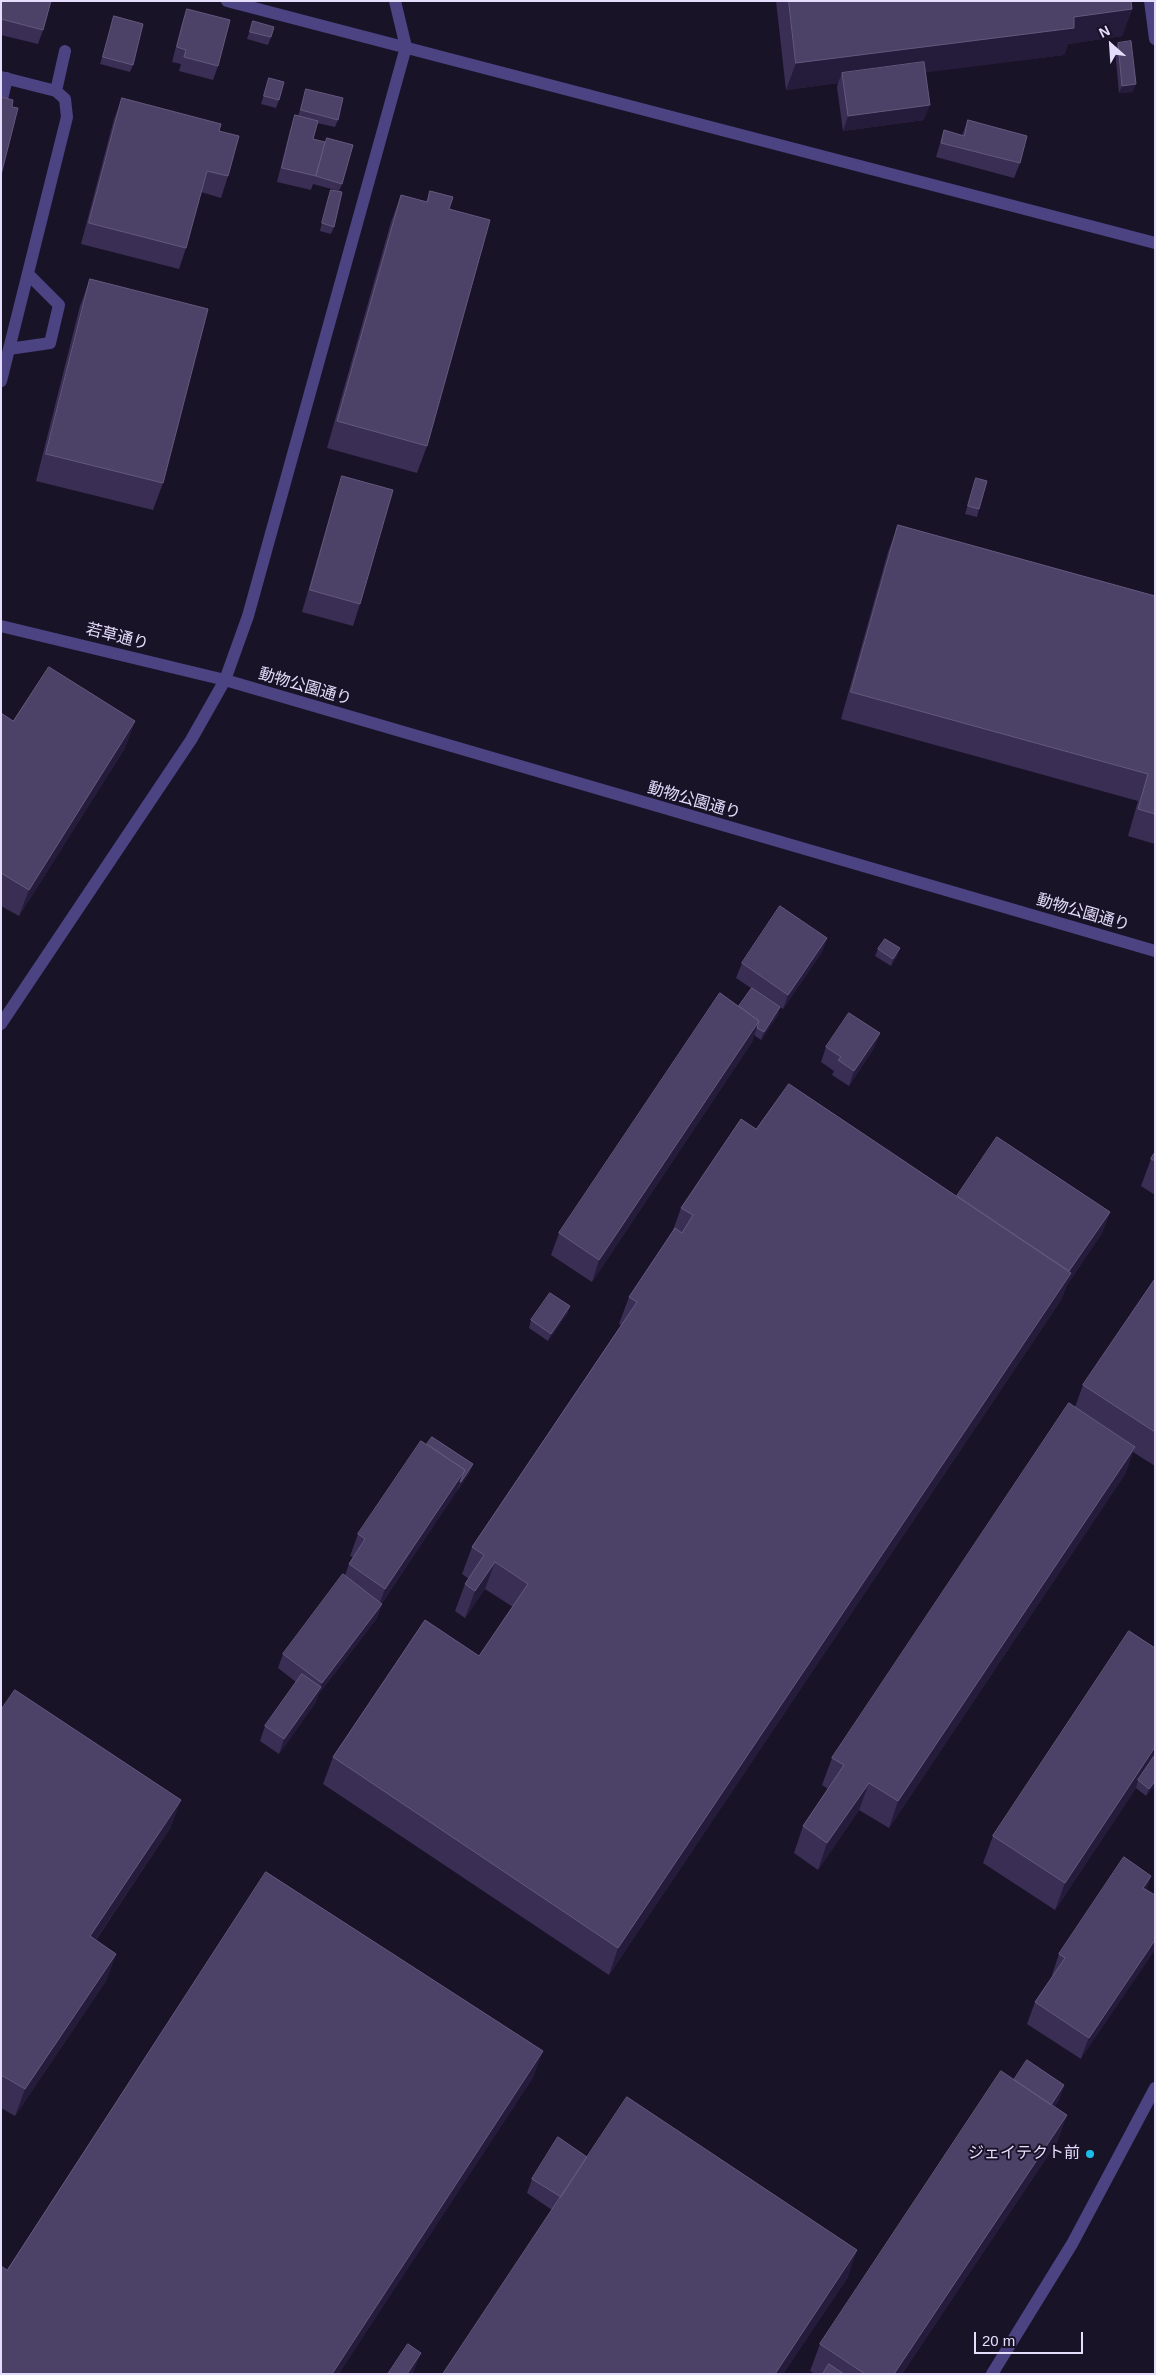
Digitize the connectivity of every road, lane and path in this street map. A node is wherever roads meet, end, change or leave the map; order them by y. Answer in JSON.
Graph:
{"nodes":[{"id":1,"x":227,"y":1,"type":"edge"},
{"id":2,"x":395,"y":1,"type":"edge"},
{"id":3,"x":1150,"y":1,"type":"edge"},
{"id":4,"x":1155,"y":39,"type":"edge"},
{"id":5,"x":406,"y":47,"type":"junction"},
{"id":6,"x":65,"y":51,"type":"dead end"},
{"id":7,"x":4,"y":78,"type":"edge"},
{"id":8,"x":56,"y":91,"type":"junction"},
{"id":9,"x":1,"y":103,"type":"edge"},
{"id":10,"x":1155,"y":243,"type":"edge"},
{"id":11,"x":28,"y":274,"type":"junction"},
{"id":12,"x":9,"y":349,"type":"junction"},
{"id":13,"x":1,"y":381,"type":"edge"},
{"id":14,"x":1,"y":626,"type":"edge"},
{"id":15,"x":225,"y":680,"type":"junction"},
{"id":16,"x":1155,"y":951,"type":"edge"},
{"id":17,"x":1,"y":1024,"type":"edge"},
{"id":18,"x":1155,"y":2088,"type":"edge"},
{"id":19,"x":992,"y":2374,"type":"edge"}],
"edges":[{"from":1,"to":5,"type":"street"},
{"from":2,"to":5,"type":"street"},
{"from":3,"to":4,"type":"street"},
{"from":5,"to":10,"type":"street"},
{"from":5,"to":15,"type":"street"},
{"from":6,"to":8,"type":"street"},
{"from":7,"to":8,"type":"street"},
{"from":7,"to":9,"type":"street"},
{"from":8,"to":11,"type":"street"},
{"from":11,"to":12,"type":"street"},
{"from":11,"to":12,"type":"street"},
{"from":12,"to":13,"type":"street"},
{"from":14,"to":15,"type":"street","name":"若草通り"},
{"from":15,"to":16,"type":"street","name":"動物公園通り"},
{"from":15,"to":17,"type":"street"},
{"from":18,"to":19,"type":"street"}]}
